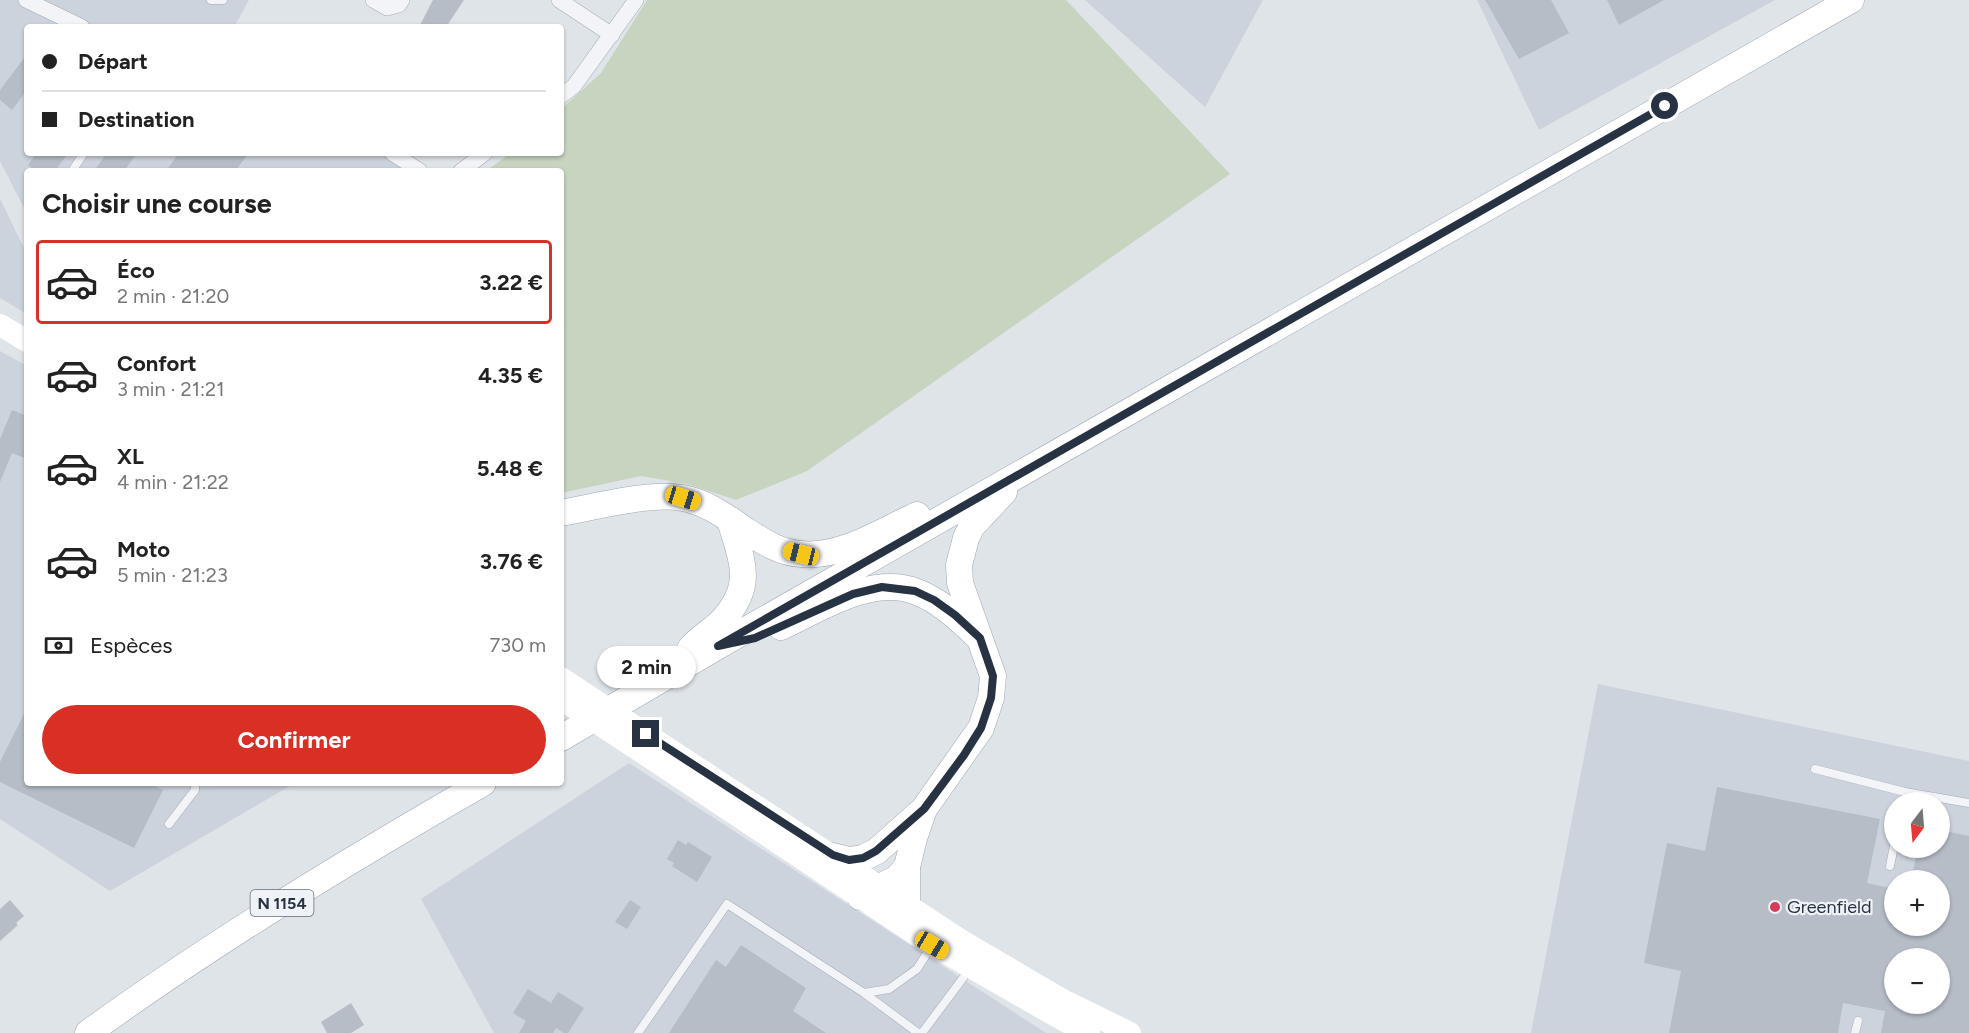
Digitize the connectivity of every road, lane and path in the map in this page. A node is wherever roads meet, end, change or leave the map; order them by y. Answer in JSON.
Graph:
{"nodes":[{"id":1,"x":26,"y":0,"type":"edge"},
{"id":2,"x":211,"y":0,"type":"edge"},
{"id":3,"x":223,"y":0,"type":"edge"},
{"id":4,"x":373,"y":0,"type":"edge"},
{"id":5,"x":402,"y":0,"type":"edge"},
{"id":6,"x":559,"y":0,"type":"edge"},
{"id":7,"x":636,"y":0,"type":"edge"},
{"id":8,"x":1851,"y":0,"type":"edge"},
{"id":9,"x":76,"y":24,"type":"edge"},
{"id":10,"x":612,"y":35,"type":"junction"},
{"id":11,"x":564,"y":94,"type":"edge"},
{"id":12,"x":397,"y":156,"type":"edge"},
{"id":13,"x":481,"y":156,"type":"edge"},
{"id":14,"x":415,"y":168,"type":"edge"},
{"id":15,"x":465,"y":168,"type":"edge"},
{"id":16,"x":0,"y":325,"type":"edge"},
{"id":17,"x":24,"y":339,"type":"edge"},
{"id":18,"x":1023,"y":472,"type":"junction"},
{"id":19,"x":564,"y":512,"type":"edge"},
{"id":20,"x":940,"y":519,"type":"junction"},
{"id":21,"x":730,"y":520,"type":"junction"},
{"id":22,"x":980,"y":638,"type":"junction"},
{"id":23,"x":718,"y":646,"type":"junction"},
{"id":24,"x":670,"y":675,"type":"junction"},
{"id":25,"x":564,"y":680,"type":"edge"},
{"id":26,"x":564,"y":701,"type":"edge"},
{"id":27,"x":564,"y":736,"type":"edge"},
{"id":28,"x":638,"y":739,"type":"junction"},
{"id":29,"x":1815,"y":769,"type":"dead end"},
{"id":30,"x":195,"y":786,"type":"edge"},
{"id":31,"x":478,"y":786,"type":"edge"},
{"id":32,"x":1905,"y":792,"type":"edge"},
{"id":33,"x":1950,"y":799,"type":"edge"},
{"id":34,"x":1969,"y":802,"type":"edge"},
{"id":35,"x":924,"y":809,"type":"junction"},
{"id":36,"x":169,"y":824,"type":"dead end"},
{"id":37,"x":876,"y":851,"type":"junction"},
{"id":38,"x":833,"y":855,"type":"junction"},
{"id":39,"x":1892,"y":858,"type":"edge"},
{"id":40,"x":1890,"y":866,"type":"dead end"},
{"id":41,"x":907,"y":867,"type":"junction"},
{"id":42,"x":868,"y":886,"type":"junction"},
{"id":43,"x":907,"y":904,"type":"junction"},
{"id":44,"x":947,"y":943,"type":"junction"},
{"id":45,"x":970,"y":968,"type":"junction"},
{"id":46,"x":864,"y":993,"type":"junction"},
{"id":47,"x":1858,"y":1021,"type":"dead end"},
{"id":48,"x":1065,"y":1027,"type":"edge"},
{"id":49,"x":88,"y":1033,"type":"edge"},
{"id":50,"x":638,"y":1033,"type":"edge"},
{"id":51,"x":918,"y":1033,"type":"edge"},
{"id":52,"x":922,"y":1033,"type":"edge"},
{"id":53,"x":1089,"y":1033,"type":"edge"},
{"id":54,"x":1130,"y":1033,"type":"edge"},
{"id":55,"x":1855,"y":1033,"type":"edge"}],
"edges":[{"from":1,"to":9,"type":"street"},
{"from":2,"to":3,"type":"lane"},
{"from":4,"to":5,"type":"street"},
{"from":6,"to":10,"type":"street"},
{"from":7,"to":10,"type":"street"},
{"from":8,"to":18,"type":"main road"},
{"from":10,"to":11,"type":"street"},
{"from":12,"to":14,"type":"street"},
{"from":13,"to":15,"type":"street"},
{"from":16,"to":17,"type":"main road"},
{"from":18,"to":20,"type":"main road"},
{"from":18,"to":22,"type":"main road"},
{"from":19,"to":21,"type":"main road"},
{"from":20,"to":21,"type":"main road"},
{"from":20,"to":23,"type":"main road"},
{"from":21,"to":24,"type":"main road"},
{"from":22,"to":23,"type":"main road"},
{"from":22,"to":35,"type":"main road"},
{"from":23,"to":24,"type":"main road"},
{"from":24,"to":27,"type":"main road"},
{"from":25,"to":28,"type":"main road","bridge":true},
{"from":26,"to":28,"type":"main road","bridge":true},
{"from":28,"to":38,"type":"main road"},
{"from":28,"to":42,"type":"main road"},
{"from":29,"to":32,"type":"lane"},
{"from":30,"to":36,"type":"lane"},
{"from":31,"to":49,"type":"main road","number":"N 1154"},
{"from":33,"to":34,"type":"lane"},
{"from":35,"to":37,"type":"main road"},
{"from":35,"to":41,"type":"main road"},
{"from":37,"to":38,"type":"main road"},
{"from":37,"to":42,"type":"main road"},
{"from":38,"to":42,"type":"main road"},
{"from":39,"to":40,"type":"lane"},
{"from":41,"to":42,"type":"main road"},
{"from":41,"to":43,"type":"main road"},
{"from":42,"to":43,"type":"main road"},
{"from":42,"to":44,"type":"main road"},
{"from":43,"to":44,"type":"main road"},
{"from":44,"to":45,"type":"main road"},
{"from":44,"to":46,"type":"lane"},
{"from":44,"to":54,"type":"main road"},
{"from":45,"to":48,"type":"main road"},
{"from":45,"to":52,"type":"lane"},
{"from":46,"to":50,"type":"lane"},
{"from":46,"to":51,"type":"lane"},
{"from":47,"to":55,"type":"lane"},
{"from":48,"to":53,"type":"main road"}]}
